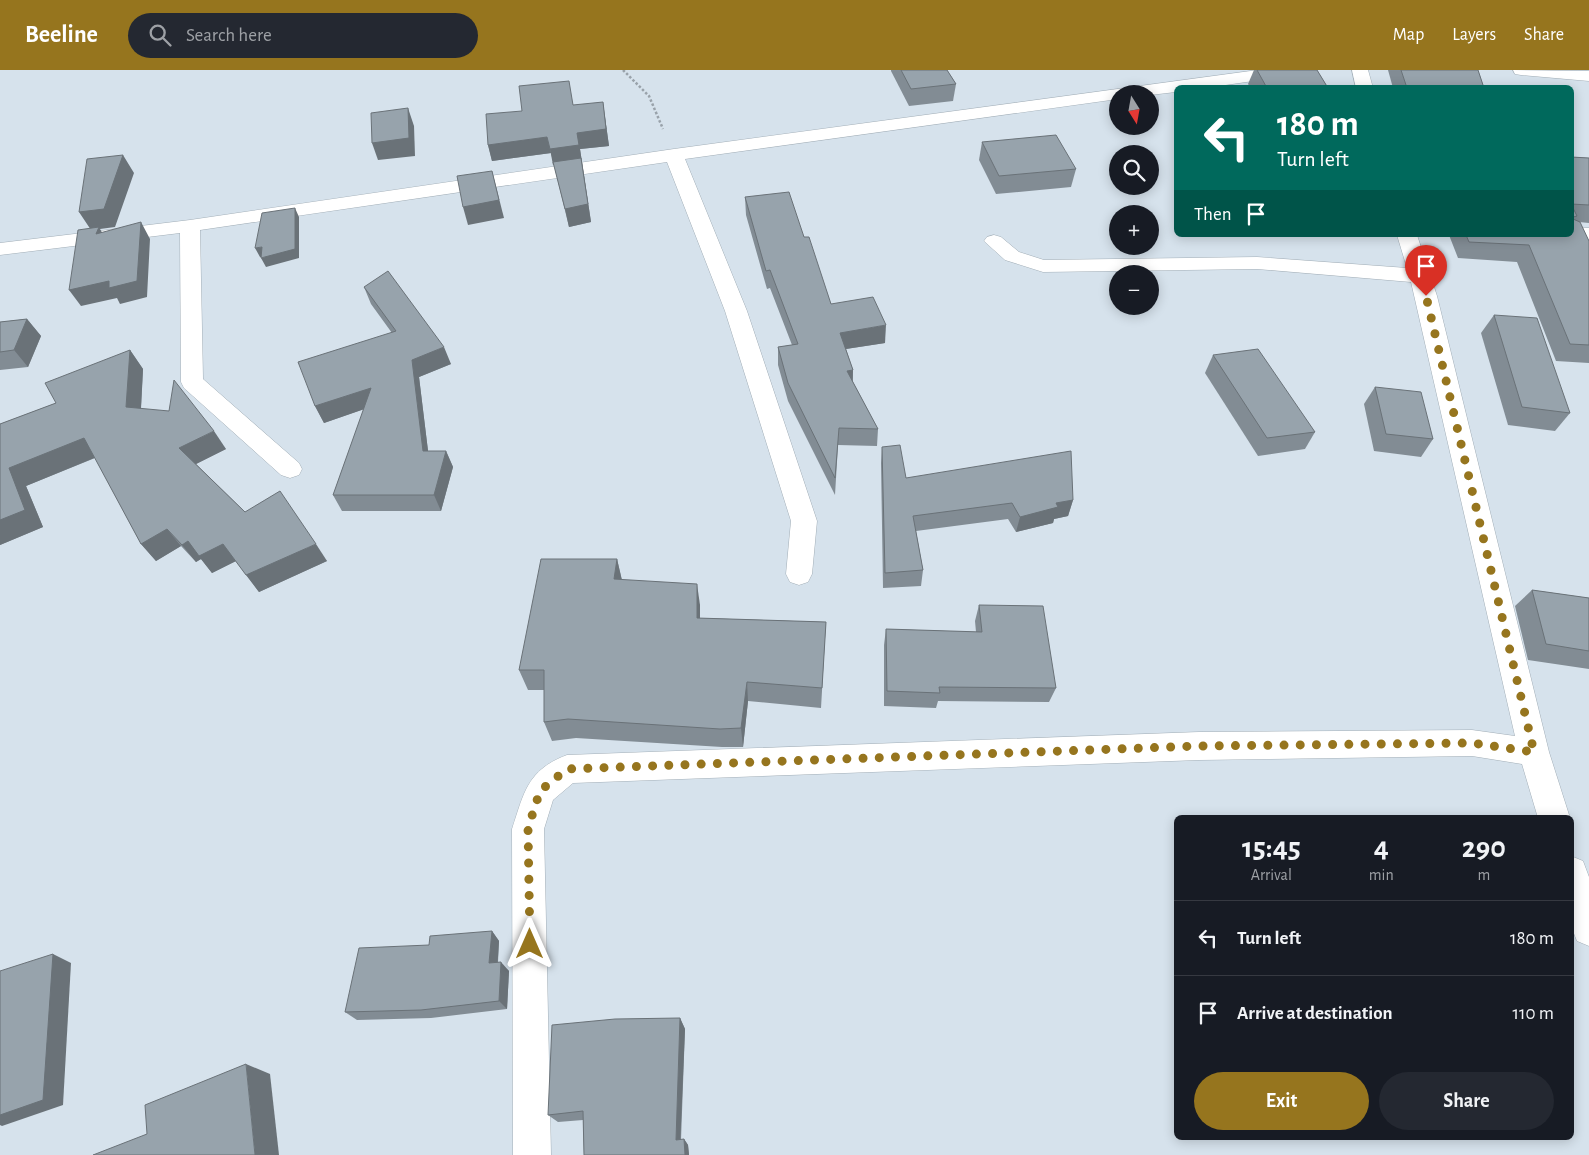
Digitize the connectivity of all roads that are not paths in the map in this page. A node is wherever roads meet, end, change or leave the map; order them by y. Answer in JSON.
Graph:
{"nodes":[{"id":1,"x":1294,"y":70,"type":"edge"},
{"id":2,"x":1360,"y":70,"type":"edge"},
{"id":3,"x":1521,"y":70,"type":"edge"},
{"id":4,"x":1589,"y":76,"type":"edge"},
{"id":5,"x":1186,"y":85,"type":"edge"},
{"id":6,"x":1364,"y":85,"type":"edge"},
{"id":7,"x":1174,"y":87,"type":"edge"},
{"id":8,"x":1159,"y":89,"type":"edge"},
{"id":9,"x":1109,"y":95,"type":"edge"},
{"id":10,"x":674,"y":155,"type":"junction"},
{"id":11,"x":190,"y":226,"type":"junction"},
{"id":12,"x":1574,"y":233,"type":"edge"},
{"id":13,"x":1589,"y":234,"type":"edge"},
{"id":14,"x":1408,"y":237,"type":"edge"},
{"id":15,"x":994,"y":241,"type":"dead end"},
{"id":16,"x":0,"y":249,"type":"edge"},
{"id":17,"x":1420,"y":276,"type":"junction"},
{"id":18,"x":290,"y":470,"type":"dead end"},
{"id":19,"x":799,"y":574,"type":"dead end"},
{"id":20,"x":1534,"y":752,"type":"junction"},
{"id":21,"x":1553,"y":815,"type":"edge"},
{"id":22,"x":1574,"y":882,"type":"edge"},
{"id":23,"x":1589,"y":929,"type":"edge"},
{"id":24,"x":532,"y":1155,"type":"edge"}],
"edges":[{"from":1,"to":5,"type":"street"},
{"from":2,"to":6,"type":"street"},
{"from":3,"to":4,"type":"street"},
{"from":7,"to":8,"type":"street"},
{"from":9,"to":10,"type":"street"},
{"from":10,"to":11,"type":"street"},
{"from":10,"to":19,"type":"street"},
{"from":11,"to":16,"type":"street"},
{"from":11,"to":18,"type":"street"},
{"from":12,"to":13,"type":"street"},
{"from":14,"to":17,"type":"street"},
{"from":15,"to":17,"type":"street"},
{"from":17,"to":20,"type":"street"},
{"from":20,"to":21,"type":"street"},
{"from":20,"to":24,"type":"street"},
{"from":22,"to":23,"type":"street"}]}
